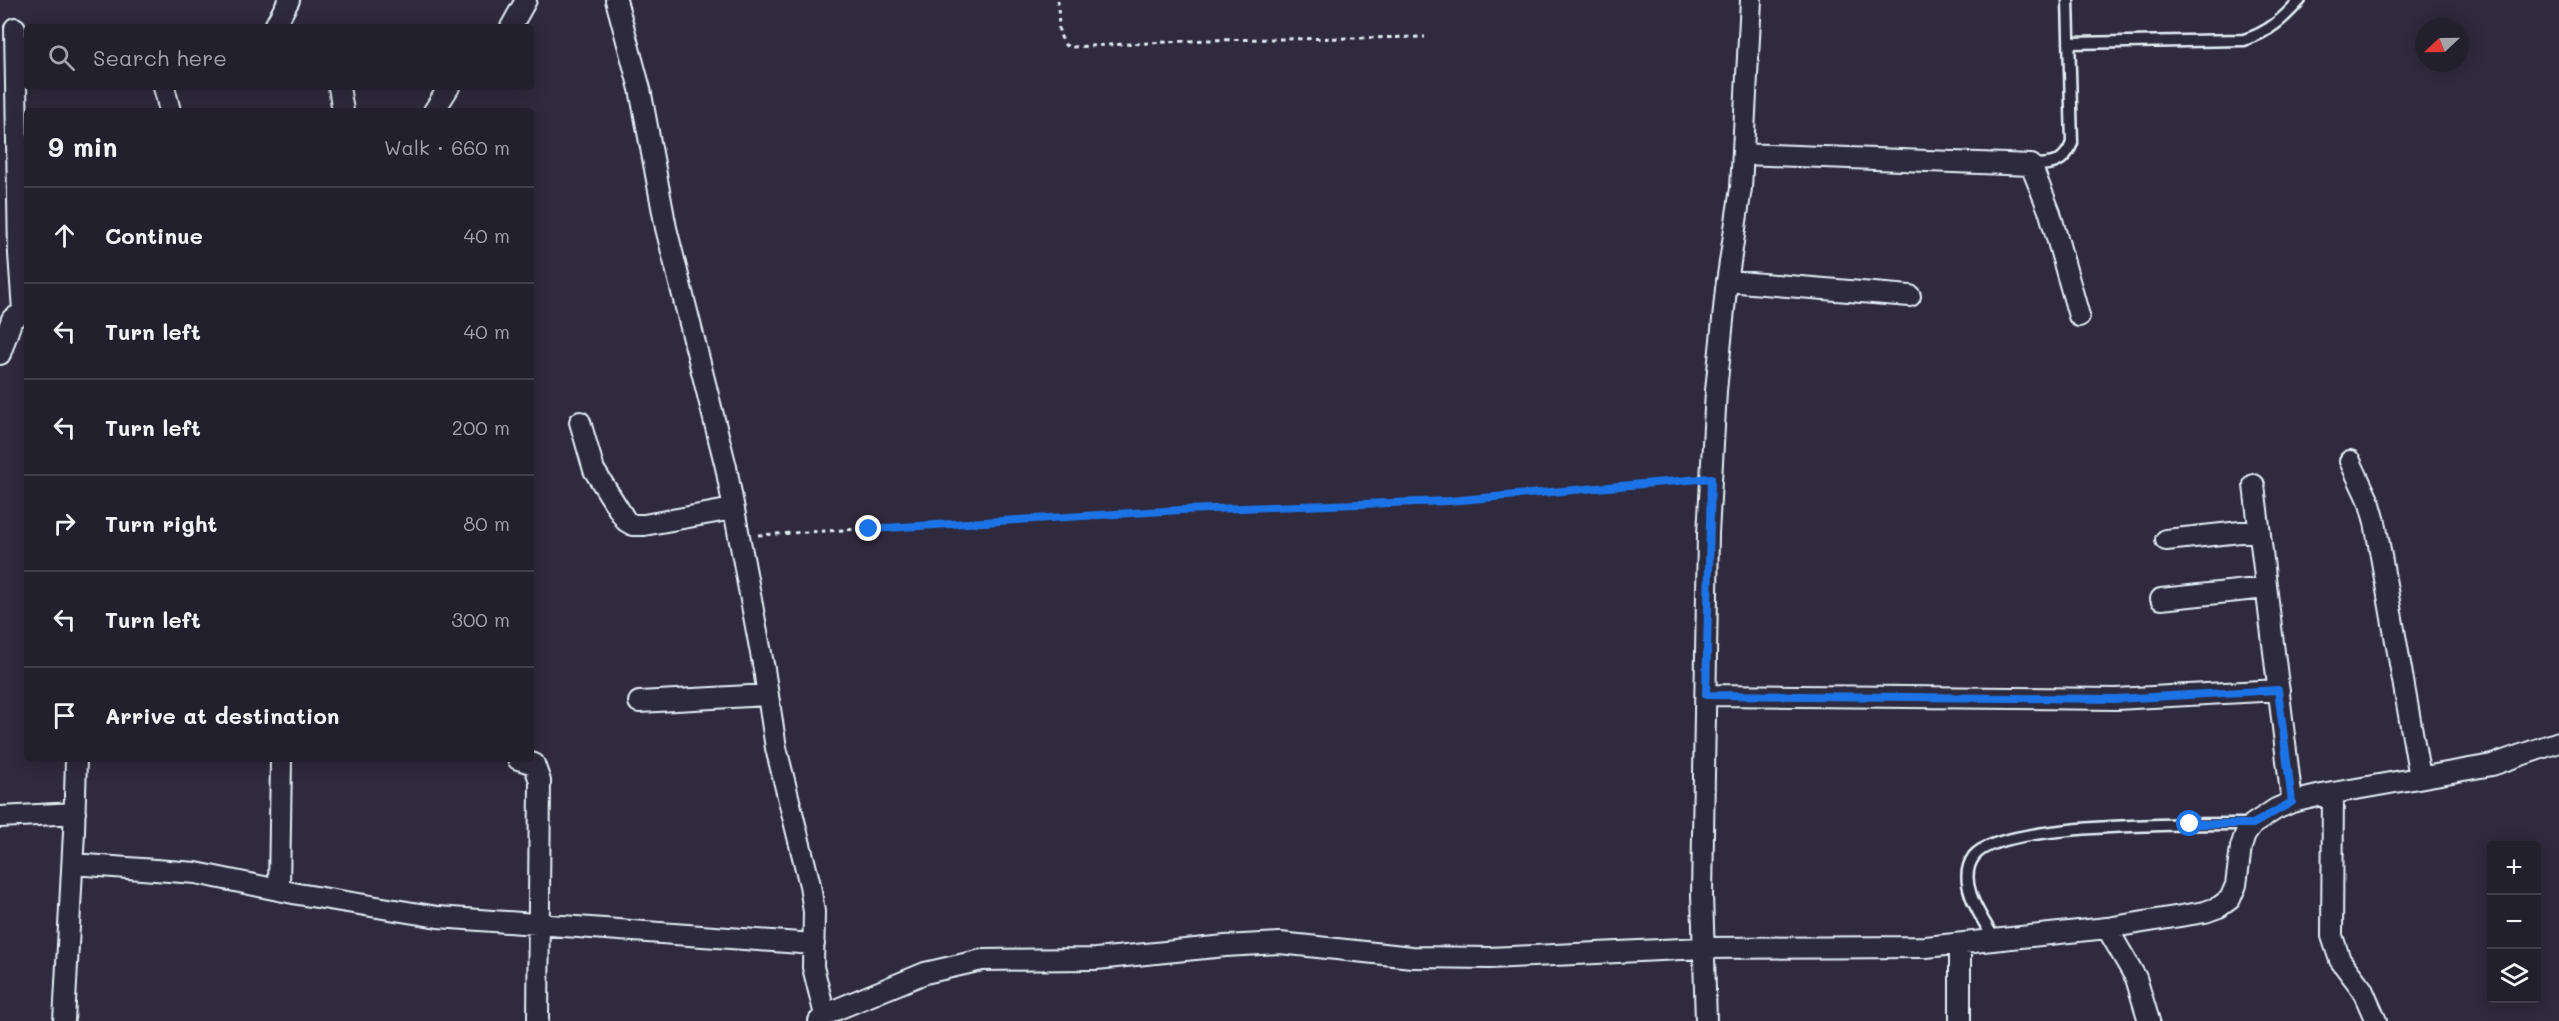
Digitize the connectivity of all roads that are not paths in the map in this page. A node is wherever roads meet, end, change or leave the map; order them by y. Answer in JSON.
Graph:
{"nodes":[{"id":1,"x":289,"y":0,"type":"edge"},
{"id":2,"x":526,"y":0,"type":"edge"},
{"id":3,"x":616,"y":0,"type":"edge"},
{"id":4,"x":1751,"y":0,"type":"edge"},
{"id":5,"x":2068,"y":0,"type":"edge"},
{"id":6,"x":2300,"y":0,"type":"edge"},
{"id":7,"x":276,"y":24,"type":"edge"},
{"id":8,"x":514,"y":24,"type":"edge"},
{"id":9,"x":15,"y":28,"type":"dead end"},
{"id":10,"x":2069,"y":43,"type":"junction"},
{"id":11,"x":165,"y":90,"type":"edge"},
{"id":12,"x":340,"y":90,"type":"edge"},
{"id":13,"x":447,"y":90,"type":"edge"},
{"id":14,"x":169,"y":108,"type":"edge"},
{"id":15,"x":342,"y":108,"type":"edge"},
{"id":16,"x":436,"y":108,"type":"edge"},
{"id":17,"x":1743,"y":154,"type":"junction"},
{"id":18,"x":2031,"y":165,"type":"junction"},
{"id":19,"x":1727,"y":282,"type":"junction"},
{"id":20,"x":1910,"y":296,"type":"dead end"},
{"id":21,"x":24,"y":302,"type":"edge"},
{"id":22,"x":24,"y":312,"type":"edge"},
{"id":23,"x":2079,"y":316,"type":"dead end"},
{"id":24,"x":0,"y":354,"type":"edge"},
{"id":25,"x":579,"y":422,"type":"dead end"},
{"id":26,"x":2350,"y":461,"type":"dead end"},
{"id":27,"x":2254,"y":486,"type":"dead end"},
{"id":28,"x":734,"y":509,"type":"junction"},
{"id":29,"x":2259,"y":530,"type":"junction"},
{"id":30,"x":2166,"y":540,"type":"dead end"},
{"id":31,"x":2266,"y":588,"type":"junction"},
{"id":32,"x":2161,"y":599,"type":"dead end"},
{"id":33,"x":2278,"y":690,"type":"junction"},
{"id":34,"x":768,"y":695,"type":"junction"},
{"id":35,"x":1706,"y":695,"type":"junction"},
{"id":36,"x":639,"y":702,"type":"dead end"},
{"id":37,"x":2559,"y":742,"type":"edge"},
{"id":38,"x":76,"y":762,"type":"edge"},
{"id":39,"x":281,"y":762,"type":"edge"},
{"id":40,"x":526,"y":762,"type":"edge"},
{"id":41,"x":2420,"y":777,"type":"junction"},
{"id":42,"x":2333,"y":793,"type":"junction"},
{"id":43,"x":2292,"y":802,"type":"junction"},
{"id":44,"x":75,"y":813,"type":"junction"},
{"id":45,"x":0,"y":817,"type":"edge"},
{"id":46,"x":2253,"y":824,"type":"junction"},
{"id":47,"x":73,"y":864,"type":"junction"},
{"id":48,"x":279,"y":890,"type":"junction"},
{"id":49,"x":540,"y":924,"type":"junction"},
{"id":50,"x":2107,"y":928,"type":"junction"},
{"id":51,"x":1995,"y":940,"type":"junction"},
{"id":52,"x":814,"y":944,"type":"junction"},
{"id":53,"x":1960,"y":944,"type":"junction"},
{"id":54,"x":1703,"y":948,"type":"junction"},
{"id":55,"x":822,"y":1018,"type":"edge"},
{"id":56,"x":64,"y":1021,"type":"edge"},
{"id":57,"x":538,"y":1021,"type":"edge"},
{"id":58,"x":1706,"y":1021,"type":"edge"},
{"id":59,"x":1960,"y":1021,"type":"edge"},
{"id":60,"x":2149,"y":1021,"type":"edge"},
{"id":61,"x":2376,"y":1021,"type":"edge"}],
"edges":[{"from":1,"to":7,"type":"street"},
{"from":2,"to":8,"type":"street"},
{"from":3,"to":28,"type":"street"},
{"from":4,"to":17,"type":"street"},
{"from":5,"to":10,"type":"lane"},
{"from":6,"to":10,"type":"lane"},
{"from":9,"to":21,"type":"street"},
{"from":10,"to":18,"type":"lane"},
{"from":11,"to":14,"type":"street"},
{"from":12,"to":15,"type":"street"},
{"from":13,"to":16,"type":"street"},
{"from":17,"to":18,"type":"street"},
{"from":17,"to":19,"type":"street"},
{"from":18,"to":23,"type":"street"},
{"from":19,"to":20,"type":"street"},
{"from":19,"to":35,"type":"street"},
{"from":22,"to":24,"type":"street"},
{"from":25,"to":28,"type":"street"},
{"from":26,"to":41,"type":"street"},
{"from":27,"to":29,"type":"street"},
{"from":28,"to":34,"type":"street"},
{"from":29,"to":30,"type":"street"},
{"from":29,"to":31,"type":"street"},
{"from":31,"to":32,"type":"street"},
{"from":31,"to":33,"type":"street"},
{"from":33,"to":35,"type":"street"},
{"from":33,"to":43,"type":"street"},
{"from":34,"to":36,"type":"street"},
{"from":34,"to":52,"type":"street"},
{"from":35,"to":54,"type":"street"},
{"from":37,"to":41,"type":"street"},
{"from":38,"to":44,"type":"street"},
{"from":39,"to":48,"type":"street"},
{"from":40,"to":49,"type":"street"},
{"from":41,"to":42,"type":"street"},
{"from":42,"to":43,"type":"street"},
{"from":42,"to":61,"type":"street"},
{"from":43,"to":46,"type":"street"},
{"from":44,"to":45,"type":"street"},
{"from":44,"to":47,"type":"street"},
{"from":46,"to":50,"type":"street"},
{"from":46,"to":51,"type":"lane"},
{"from":47,"to":48,"type":"street"},
{"from":47,"to":56,"type":"street"},
{"from":48,"to":49,"type":"street"},
{"from":49,"to":52,"type":"street"},
{"from":49,"to":57,"type":"street"},
{"from":50,"to":51,"type":"street"},
{"from":50,"to":60,"type":"street"},
{"from":51,"to":53,"type":"street"},
{"from":52,"to":55,"type":"street"},
{"from":53,"to":54,"type":"street"},
{"from":53,"to":59,"type":"street"},
{"from":54,"to":55,"type":"street"},
{"from":54,"to":58,"type":"street"}]}
